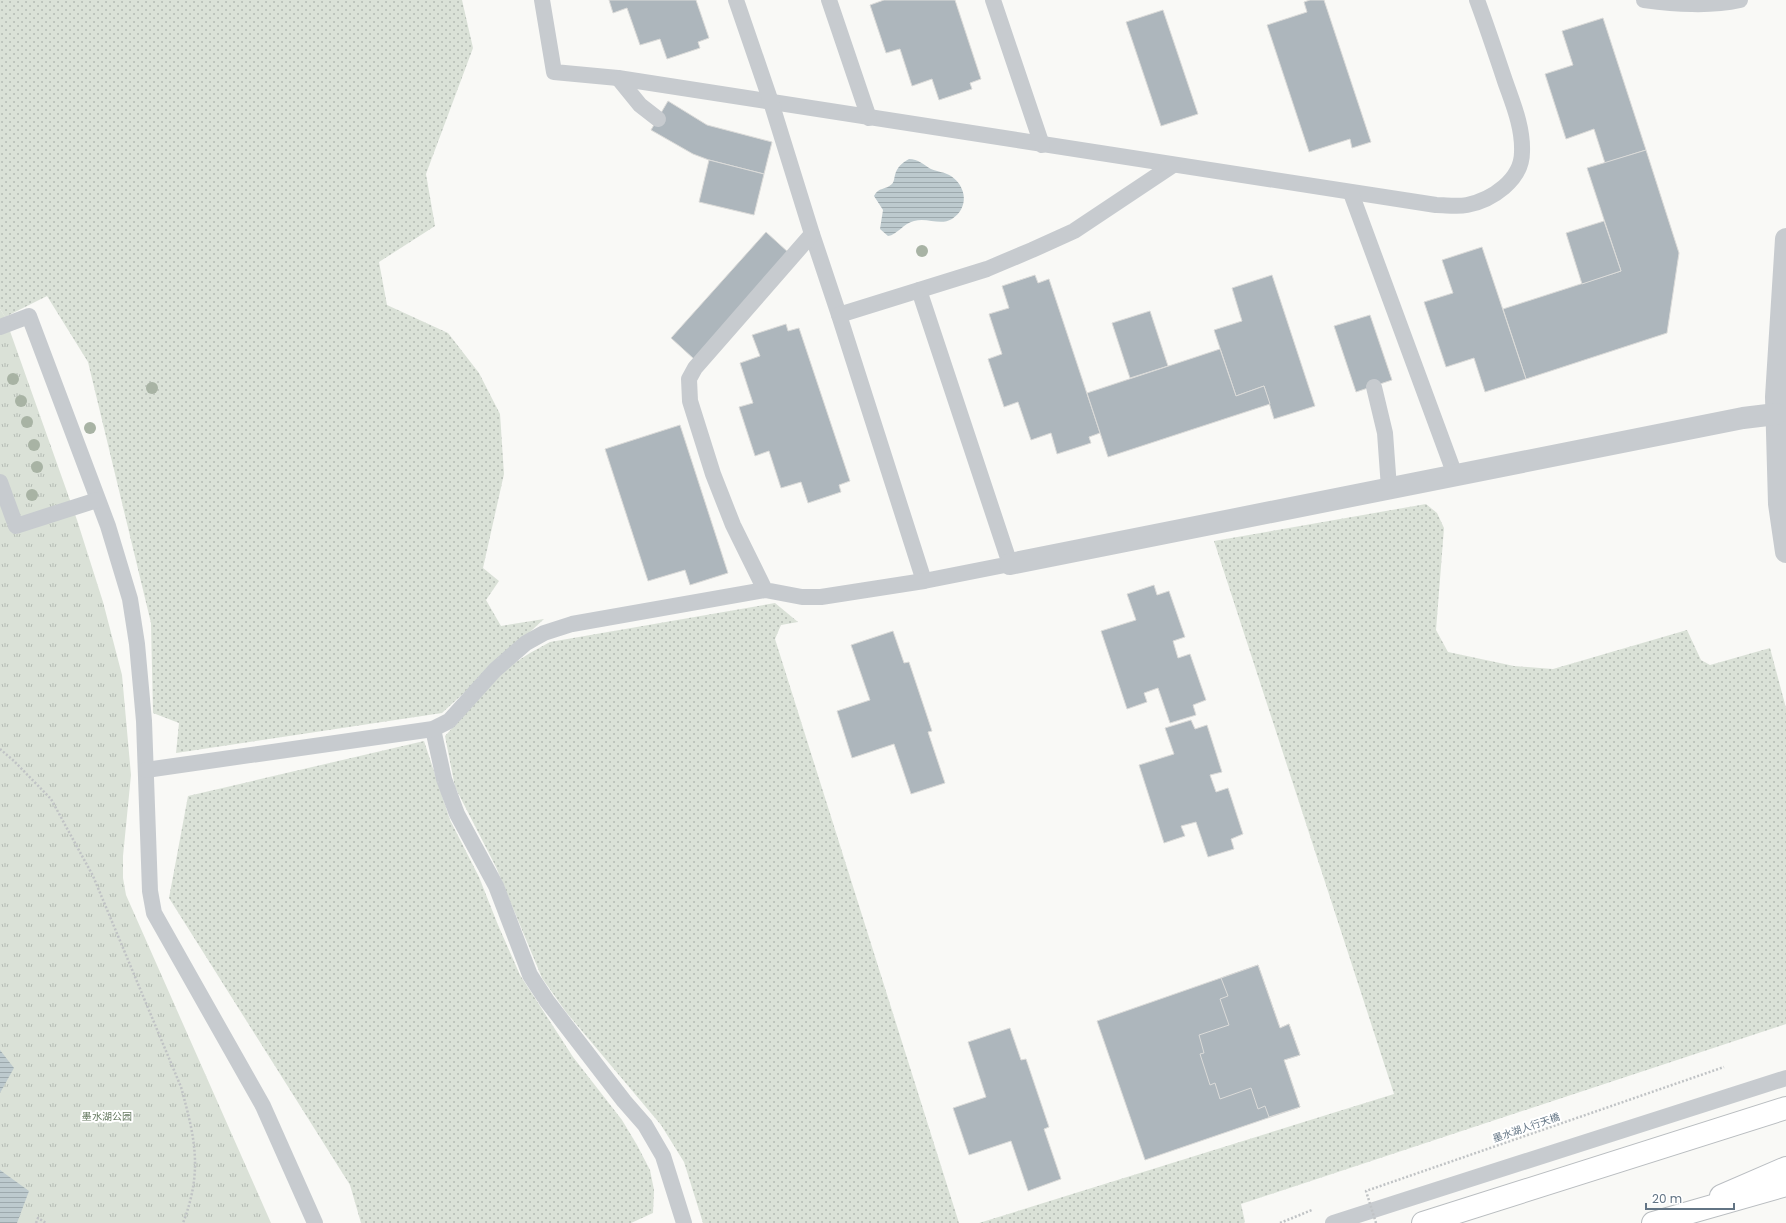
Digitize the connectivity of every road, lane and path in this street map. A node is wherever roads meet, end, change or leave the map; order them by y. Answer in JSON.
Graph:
{"nodes":[{"id":1,"x":542,"y":0,"type":"edge"},
{"id":2,"x":736,"y":0,"type":"edge"},
{"id":3,"x":829,"y":0,"type":"edge"},
{"id":4,"x":993,"y":0,"type":"edge"},
{"id":5,"x":1477,"y":0,"type":"edge"},
{"id":6,"x":1644,"y":0,"type":"edge"},
{"id":7,"x":1740,"y":0,"type":"edge"},
{"id":8,"x":618,"y":78,"type":"junction"},
{"id":9,"x":771,"y":102,"type":"junction"},
{"id":10,"x":869,"y":118,"type":"junction"},
{"id":11,"x":658,"y":119,"type":"dead end"},
{"id":12,"x":1042,"y":145,"type":"junction"},
{"id":13,"x":1173,"y":165,"type":"junction"},
{"id":14,"x":1351,"y":193,"type":"junction"},
{"id":15,"x":812,"y":234,"type":"junction"},
{"id":16,"x":1786,"y":239,"type":"edge"},
{"id":17,"x":919,"y":290,"type":"junction"},
{"id":18,"x":839,"y":315,"type":"junction"},
{"id":19,"x":0,"y":327,"type":"edge"},
{"id":20,"x":1374,"y":387,"type":"dead end"},
{"id":21,"x":1776,"y":414,"type":"junction"},
{"id":22,"x":1455,"y":475,"type":"junction"},
{"id":23,"x":0,"y":482,"type":"edge"},
{"id":24,"x":1389,"y":488,"type":"junction"},
{"id":25,"x":97,"y":500,"type":"junction"},
{"id":26,"x":1786,"y":552,"type":"edge"},
{"id":27,"x":1010,"y":564,"type":"junction"},
{"id":28,"x":924,"y":581,"type":"junction"},
{"id":29,"x":765,"y":590,"type":"junction"},
{"id":30,"x":433,"y":729,"type":"junction"},
{"id":31,"x":0,"y":749,"type":"edge"},
{"id":32,"x":146,"y":770,"type":"junction"},
{"id":33,"x":1724,"y":1067,"type":"dead end"},
{"id":34,"x":1786,"y":1078,"type":"edge"},
{"id":35,"x":1786,"y":1108,"type":"edge"},
{"id":36,"x":1786,"y":1168,"type":"edge"},
{"id":37,"x":1786,"y":1185,"type":"edge"},
{"id":38,"x":1296,"y":1215,"type":"dead end"},
{"id":39,"x":1658,"y":1221,"type":"edge"},
{"id":40,"x":681,"y":1222,"type":"edge"},
{"id":41,"x":36,"y":1223,"type":"edge"},
{"id":42,"x":46,"y":1223,"type":"edge"},
{"id":43,"x":182,"y":1223,"type":"edge"},
{"id":44,"x":315,"y":1223,"type":"edge"},
{"id":45,"x":1280,"y":1223,"type":"edge"},
{"id":46,"x":1333,"y":1223,"type":"edge"},
{"id":47,"x":1376,"y":1223,"type":"edge"},
{"id":48,"x":1424,"y":1223,"type":"edge"}],
"edges":[{"from":1,"to":8,"type":"lane"},
{"from":2,"to":9,"type":"lane"},
{"from":3,"to":10,"type":"lane"},
{"from":4,"to":12,"type":"lane"},
{"from":5,"to":14,"type":"lane"},
{"from":6,"to":7,"type":"lane"},
{"from":8,"to":9,"type":"lane"},
{"from":8,"to":11,"type":"lane"},
{"from":9,"to":10,"type":"lane"},
{"from":9,"to":15,"type":"lane"},
{"from":10,"to":12,"type":"lane"},
{"from":12,"to":13,"type":"lane"},
{"from":13,"to":14,"type":"lane"},
{"from":13,"to":17,"type":"lane"},
{"from":14,"to":22,"type":"lane"},
{"from":15,"to":18,"type":"lane"},
{"from":15,"to":29,"type":"lane"},
{"from":16,"to":21,"type":"street"},
{"from":17,"to":18,"type":"lane"},
{"from":17,"to":27,"type":"lane"},
{"from":18,"to":28,"type":"lane"},
{"from":19,"to":25,"type":"lane"},
{"from":20,"to":24,"type":"lane"},
{"from":21,"to":22,"type":"street"},
{"from":21,"to":26,"type":"street"},
{"from":22,"to":24,"type":"street"},
{"from":23,"to":25,"type":"lane"},
{"from":24,"to":27,"type":"street"},
{"from":25,"to":32,"type":"lane"},
{"from":27,"to":28,"type":"lane"},
{"from":28,"to":29,"type":"lane"},
{"from":29,"to":30,"type":"lane"},
{"from":30,"to":32,"type":"lane"},
{"from":30,"to":40,"type":"lane"},
{"from":31,"to":43,"type":"path"},
{"from":32,"to":44,"type":"lane"},
{"from":33,"to":47,"type":"path","name":"墨水湖人行天橋","bridge":true},
{"from":34,"to":46,"type":"lane"},
{"from":35,"to":48,"type":"main road"},
{"from":36,"to":39,"type":"main road"},
{"from":37,"to":39,"type":"main road"},
{"from":38,"to":45,"type":"path"},
{"from":41,"to":42,"type":"path"}]}
